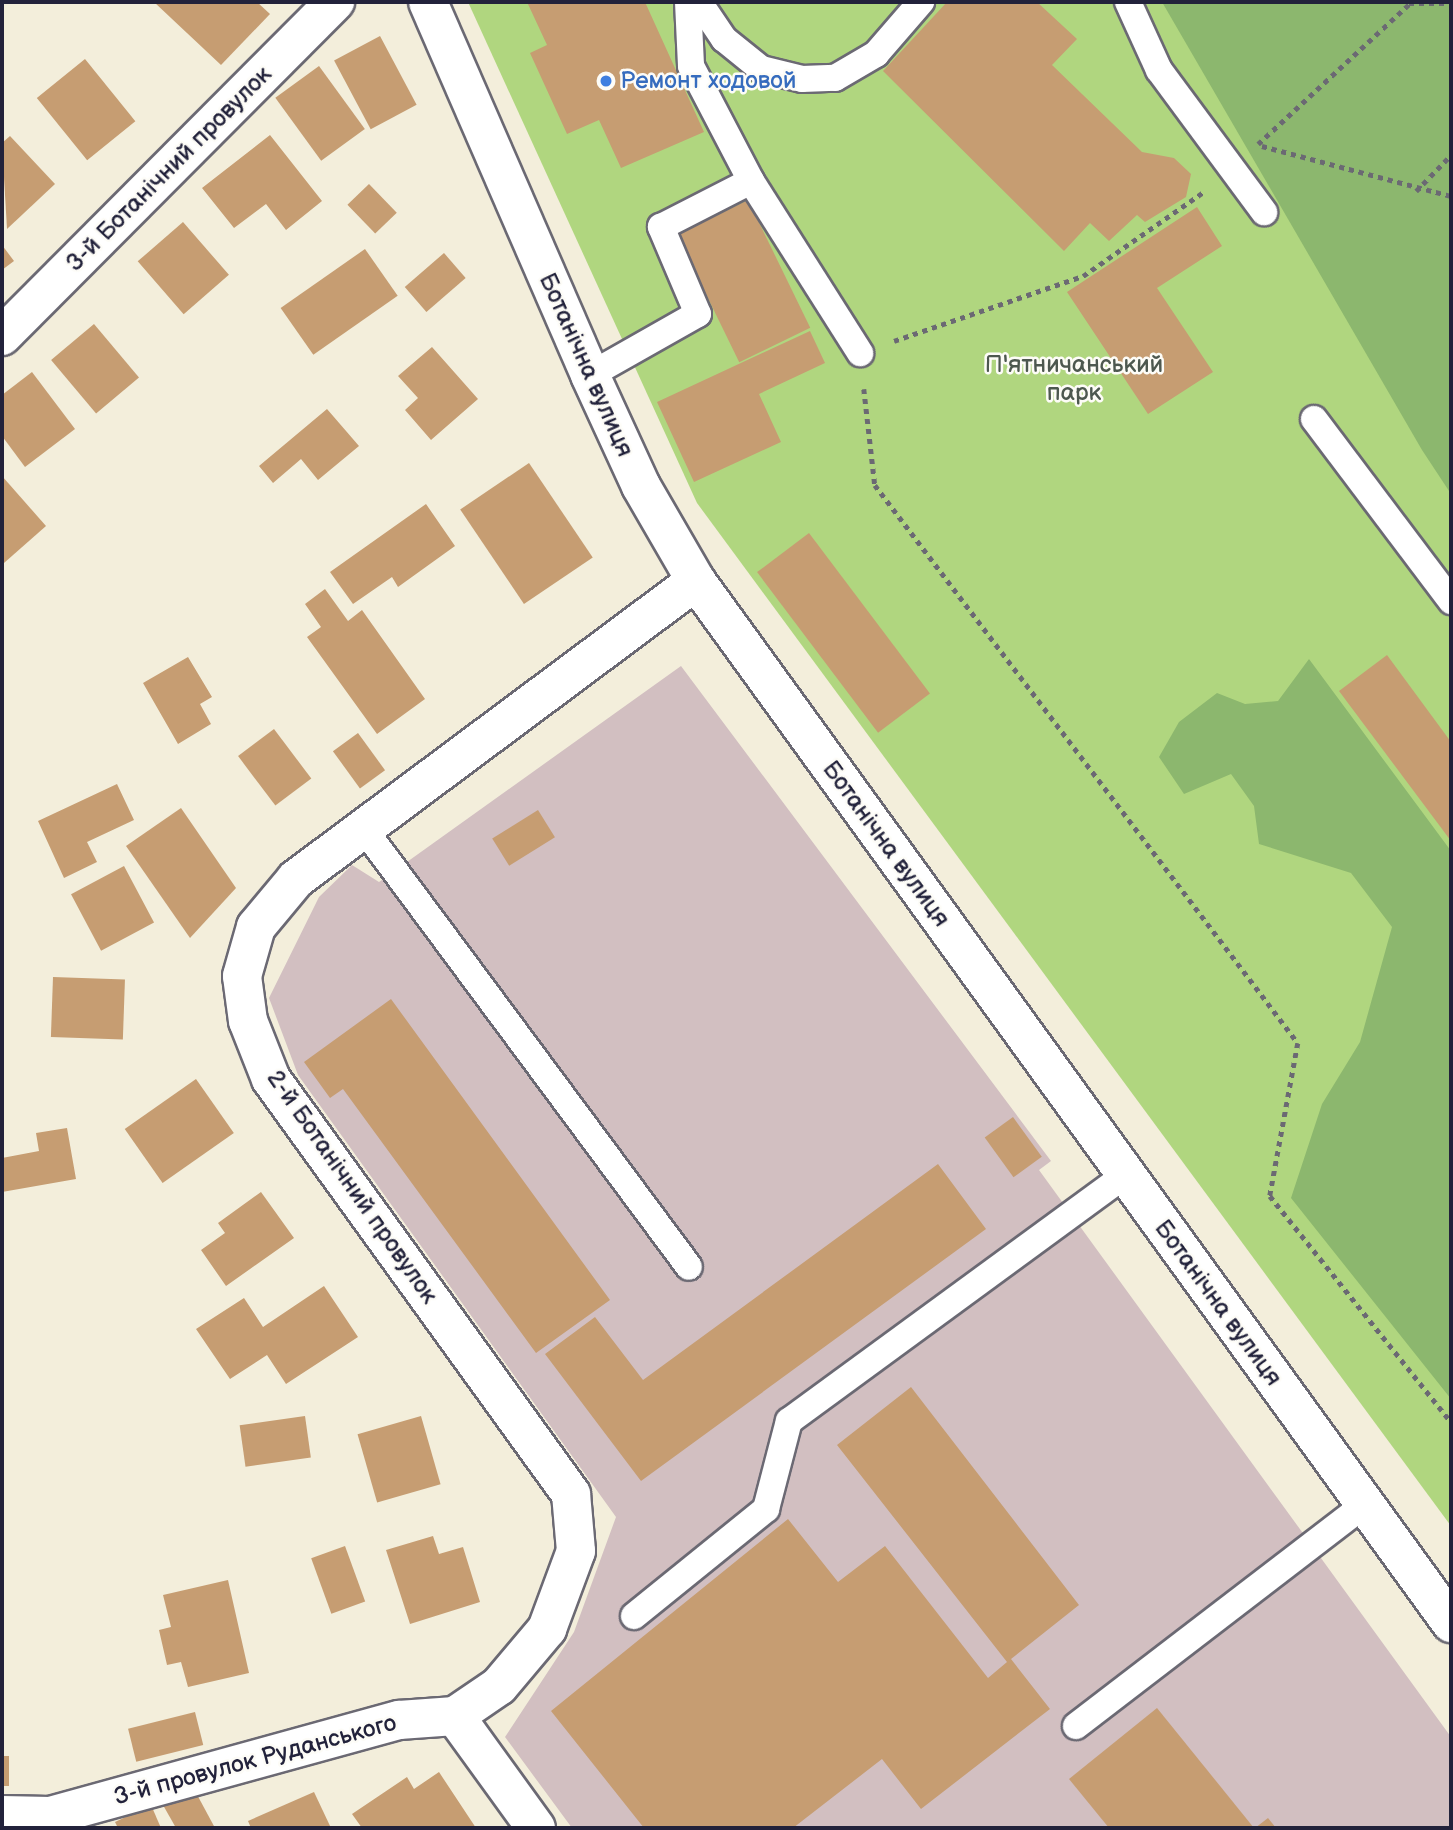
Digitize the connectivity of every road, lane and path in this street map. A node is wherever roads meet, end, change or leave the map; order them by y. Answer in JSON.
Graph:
{"nodes":[{"id":1,"x":335,"y":2,"type":"edge"},
{"id":2,"x":428,"y":2,"type":"edge"},
{"id":3,"x":688,"y":2,"type":"edge"},
{"id":4,"x":699,"y":2,"type":"edge"},
{"id":5,"x":921,"y":2,"type":"edge"},
{"id":6,"x":1128,"y":2,"type":"edge"},
{"id":7,"x":1451,"y":4,"type":"edge"},
{"id":8,"x":1258,"y":145,"type":"junction"},
{"id":9,"x":1451,"y":155,"type":"edge"},
{"id":10,"x":1234,"y":171,"type":"junction"},
{"id":11,"x":751,"y":181,"type":"junction"},
{"id":12,"x":1416,"y":191,"type":"junction"},
{"id":13,"x":1451,"y":196,"type":"edge"},
{"id":14,"x":1264,"y":212,"type":"dead end"},
{"id":15,"x":2,"y":337,"type":"edge"},
{"id":16,"x":860,"y":353,"type":"junction"},
{"id":17,"x":590,"y":375,"type":"junction"},
{"id":18,"x":1314,"y":419,"type":"dead end"},
{"id":19,"x":696,"y":581,"type":"junction"},
{"id":20,"x":1451,"y":601,"type":"edge"},
{"id":21,"x":364,"y":829,"type":"junction"},
{"id":22,"x":1125,"y":1175,"type":"junction"},
{"id":23,"x":689,"y":1267,"type":"dead end"},
{"id":24,"x":1451,"y":1422,"type":"edge"},
{"id":25,"x":1365,"y":1504,"type":"junction"},
{"id":26,"x":634,"y":1616,"type":"dead end"},
{"id":27,"x":1451,"y":1623,"type":"edge"},
{"id":28,"x":456,"y":1716,"type":"junction"},
{"id":29,"x":1076,"y":1726,"type":"dead end"},
{"id":30,"x":2,"y":1815,"type":"edge"},
{"id":31,"x":536,"y":1828,"type":"edge"}],
"edges":[{"from":1,"to":15,"type":"street","name":"3-й Ботанічний провулок"},
{"from":2,"to":17,"type":"street","name":"Ботанічна вулиця"},
{"from":3,"to":11,"type":"lane"},
{"from":4,"to":5,"type":"lane"},
{"from":6,"to":10,"type":"lane"},
{"from":7,"to":8,"type":"path"},
{"from":8,"to":10,"type":"path"},
{"from":8,"to":12,"type":"path"},
{"from":9,"to":12,"type":"path"},
{"from":10,"to":14,"type":"lane"},
{"from":10,"to":16,"type":"path"},
{"from":11,"to":16,"type":"lane"},
{"from":11,"to":17,"type":"lane"},
{"from":12,"to":13,"type":"path"},
{"from":16,"to":24,"type":"path"},
{"from":17,"to":19,"type":"street","name":"Ботанічна вулиця"},
{"from":18,"to":20,"type":"lane"},
{"from":19,"to":21,"type":"street","name":"2-й Ботанічний провулок"},
{"from":19,"to":22,"type":"street","name":"Ботанічна вулиця"},
{"from":21,"to":23,"type":"lane"},
{"from":21,"to":28,"type":"street","name":"2-й Ботанічний провулок"},
{"from":22,"to":25,"type":"street","name":"Ботанічна вулиця"},
{"from":22,"to":26,"type":"lane"},
{"from":25,"to":27,"type":"street","name":"Ботанічна вулиця"},
{"from":25,"to":29,"type":"lane"},
{"from":28,"to":30,"type":"street","name":"3-й провулок Руданського"},
{"from":28,"to":31,"type":"street"}]}
